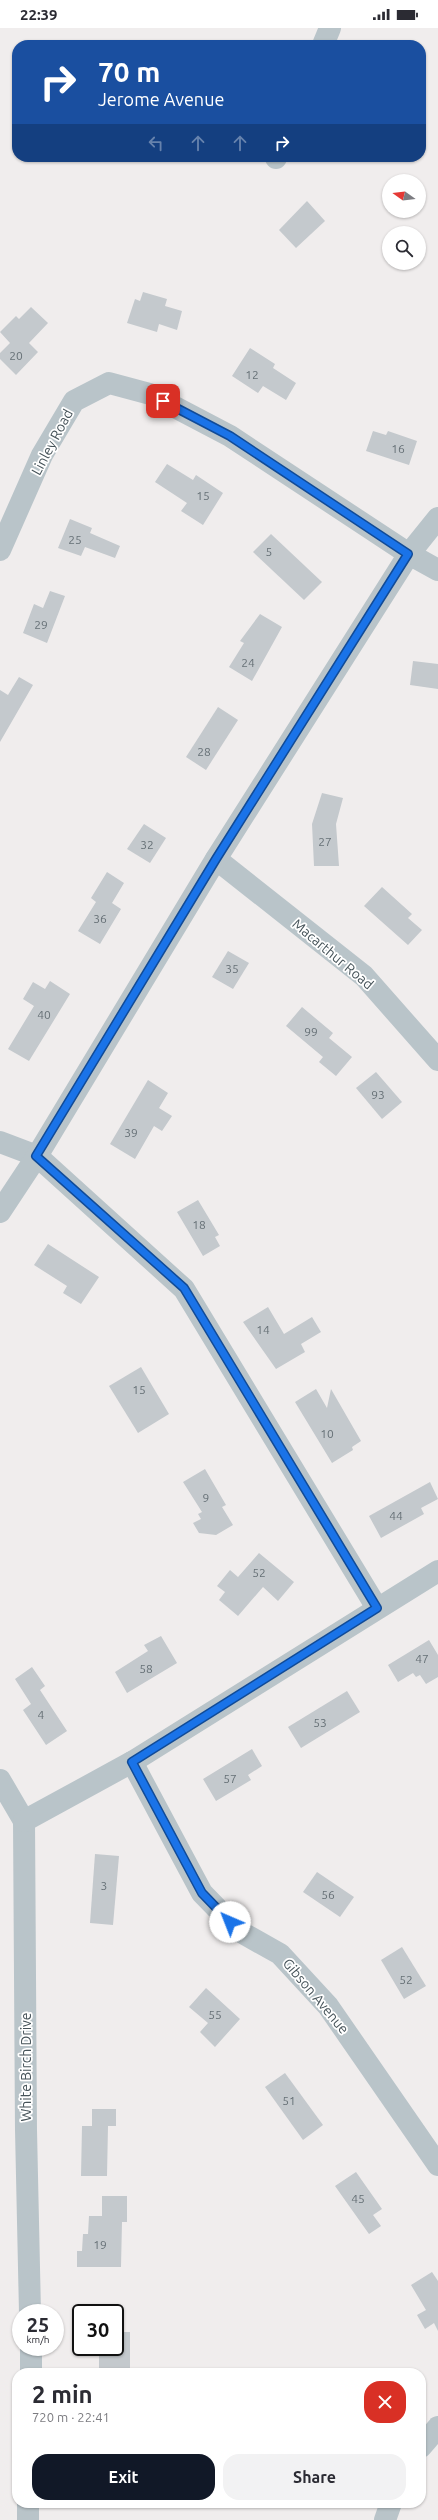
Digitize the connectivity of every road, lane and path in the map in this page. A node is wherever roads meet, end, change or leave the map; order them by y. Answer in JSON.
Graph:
{"nodes":[{"id":1,"x":330,"y":28,"type":"edge"},
{"id":2,"x":325,"y":40,"type":"edge"},
{"id":3,"x":438,"y":518,"type":"edge"},
{"id":4,"x":0,"y":550,"type":"edge"},
{"id":5,"x":408,"y":554,"type":"junction"},
{"id":6,"x":438,"y":570,"type":"edge"},
{"id":7,"x":216,"y":859,"type":"junction"},
{"id":8,"x":438,"y":1060,"type":"edge"},
{"id":9,"x":0,"y":1142,"type":"edge"},
{"id":10,"x":36,"y":1156,"type":"junction"},
{"id":11,"x":0,"y":1212,"type":"edge"},
{"id":12,"x":438,"y":1571,"type":"edge"},
{"id":13,"x":377,"y":1608,"type":"junction"},
{"id":14,"x":132,"y":1762,"type":"junction"},
{"id":15,"x":0,"y":1780,"type":"edge"},
{"id":16,"x":24,"y":1821,"type":"junction"},
{"id":17,"x":438,"y":2165,"type":"edge"},
{"id":18,"x":30,"y":2304,"type":"edge"},
{"id":19,"x":31,"y":2356,"type":"edge"},
{"id":20,"x":31,"y":2368,"type":"edge"},
{"id":21,"x":438,"y":2427,"type":"edge"},
{"id":22,"x":426,"y":2441,"type":"edge"},
{"id":23,"x":28,"y":2508,"type":"edge"},
{"id":24,"x":389,"y":2508,"type":"edge"},
{"id":25,"x":28,"y":2520,"type":"edge"},
{"id":26,"x":385,"y":2520,"type":"edge"}],
"edges":[{"from":1,"to":2,"type":"street"},
{"from":3,"to":5,"type":"street"},
{"from":4,"to":5,"type":"street","name":"Linley Road"},
{"from":5,"to":6,"type":"street","name":"Linley Road"},
{"from":5,"to":7,"type":"street"},
{"from":7,"to":8,"type":"street","name":"Macarthur Road"},
{"from":7,"to":10,"type":"street"},
{"from":9,"to":10,"type":"street"},
{"from":10,"to":11,"type":"street"},
{"from":10,"to":13,"type":"street"},
{"from":12,"to":13,"type":"street"},
{"from":13,"to":14,"type":"street"},
{"from":14,"to":16,"type":"street"},
{"from":14,"to":17,"type":"street","name":"Gibson Avenue"},
{"from":15,"to":16,"type":"street"},
{"from":16,"to":18,"type":"street","name":"White Birch Drive"},
{"from":19,"to":20,"type":"street"},
{"from":21,"to":22,"type":"street"},
{"from":23,"to":25,"type":"street"},
{"from":24,"to":26,"type":"street"}]}
